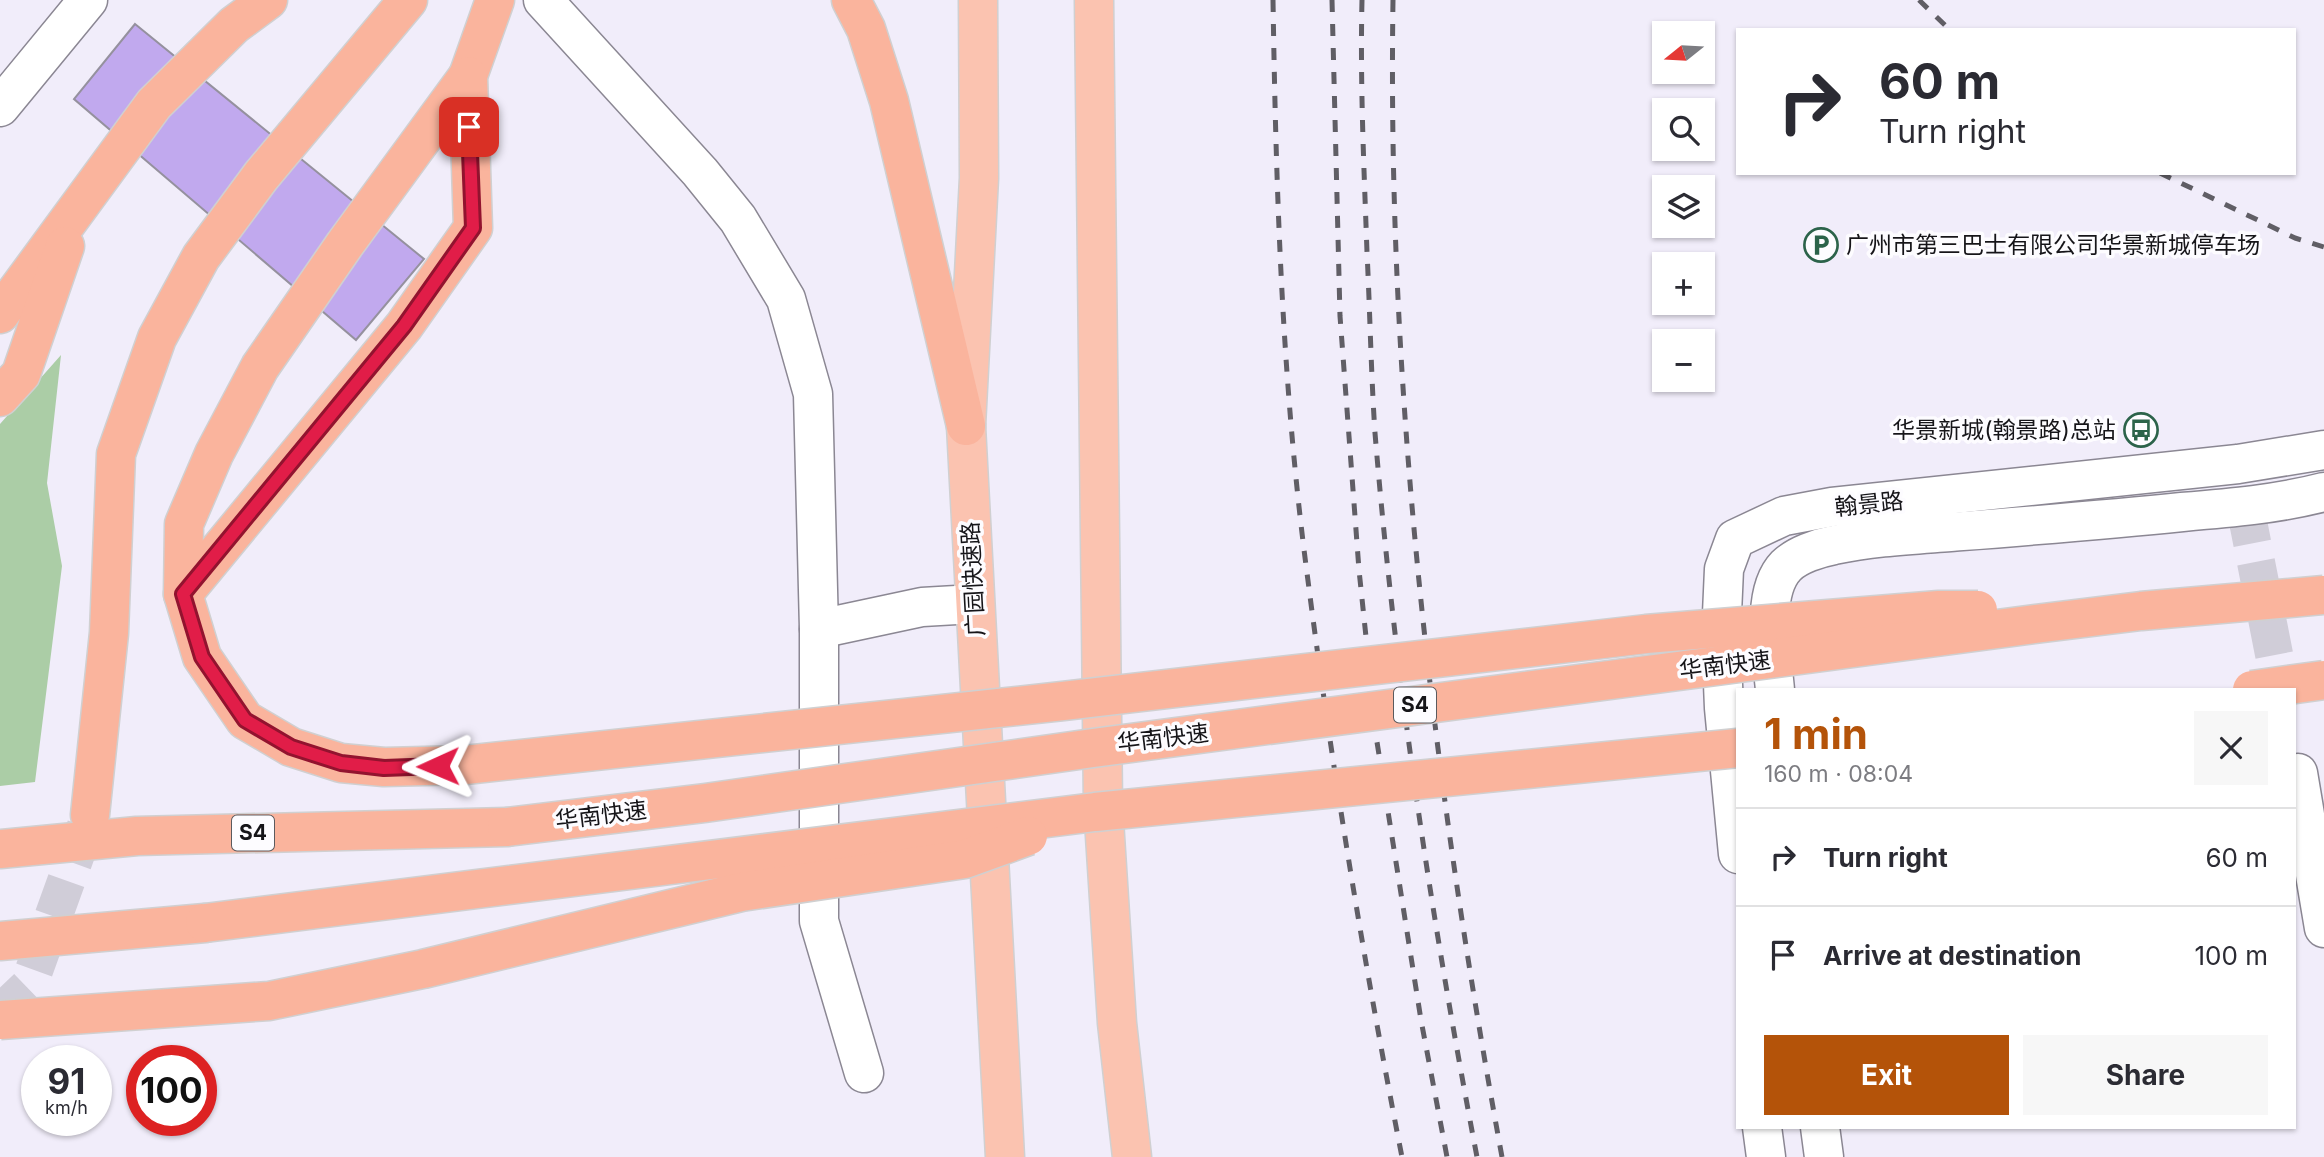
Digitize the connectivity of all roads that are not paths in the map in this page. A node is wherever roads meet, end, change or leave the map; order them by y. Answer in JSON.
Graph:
{"nodes":[{"id":1,"x":88,"y":0,"type":"edge"},
{"id":2,"x":268,"y":0,"type":"edge"},
{"id":3,"x":408,"y":0,"type":"edge"},
{"id":4,"x":495,"y":0,"type":"edge"},
{"id":5,"x":543,"y":0,"type":"edge"},
{"id":6,"x":851,"y":0,"type":"edge"},
{"id":7,"x":978,"y":0,"type":"edge"},
{"id":8,"x":1094,"y":0,"type":"edge"},
{"id":9,"x":468,"y":76,"type":"junction"},
{"id":10,"x":0,"y":107,"type":"edge"},
{"id":11,"x":76,"y":214,"type":"junction"},
{"id":12,"x":0,"y":314,"type":"edge"},
{"id":13,"x":0,"y":397,"type":"edge"},
{"id":14,"x":966,"y":426,"type":"junction"},
{"id":15,"x":2324,"y":450,"type":"edge"},
{"id":16,"x":2238,"y":464,"type":"junction"},
{"id":17,"x":2324,"y":492,"type":"edge"},
{"id":18,"x":2245,"y":506,"type":"junction"},
{"id":19,"x":183,"y":594,"type":"junction"},
{"id":20,"x":2324,"y":595,"type":"edge"},
{"id":21,"x":974,"y":604,"type":"junction"},
{"id":22,"x":2141,"y":611,"type":"junction"},
{"id":23,"x":819,"y":629,"type":"junction"},
{"id":24,"x":2324,"y":680,"type":"edge"},
{"id":25,"x":1775,"y":688,"type":"edge"},
{"id":26,"x":2266,"y":688,"type":"edge"},
{"id":27,"x":1736,"y":748,"type":"edge"},
{"id":28,"x":2298,"y":773,"type":"dead end"},
{"id":29,"x":1095,"y":812,"type":"junction"},
{"id":30,"x":90,"y":815,"type":"tunnel mouth"},
{"id":31,"x":1736,"y":833,"type":"edge"},
{"id":32,"x":0,"y":849,"type":"edge"},
{"id":33,"x":2324,"y":928,"type":"edge"},
{"id":34,"x":0,"y":941,"type":"edge"},
{"id":35,"x":0,"y":1020,"type":"edge"},
{"id":36,"x":864,"y":1073,"type":"dead end"},
{"id":37,"x":1762,"y":1129,"type":"edge"},
{"id":38,"x":1821,"y":1129,"type":"edge"},
{"id":39,"x":1005,"y":1157,"type":"edge"},
{"id":40,"x":1132,"y":1157,"type":"edge"},
{"id":41,"x":1766,"y":1157,"type":"edge"},
{"id":42,"x":1824,"y":1157,"type":"edge"}],
"edges":[{"from":1,"to":10,"type":"street"},
{"from":2,"to":11,"type":"highway"},
{"from":3,"to":30,"type":"highway"},
{"from":4,"to":9,"type":"highway"},
{"from":5,"to":23,"type":"street"},
{"from":6,"to":14,"type":"highway"},
{"from":7,"to":14,"type":"highway","name":"广园快速路"},
{"from":8,"to":40,"type":"highway"},
{"from":9,"to":19,"type":"highway"},
{"from":9,"to":19,"type":"highway"},
{"from":11,"to":12,"type":"highway"},
{"from":11,"to":13,"type":"highway"},
{"from":14,"to":21,"type":"highway","name":"广园快速路"},
{"from":15,"to":16,"type":"street","name":"翰景路"},
{"from":16,"to":18,"type":"street"},
{"from":16,"to":31,"type":"street","name":"翰景路"},
{"from":17,"to":18,"type":"street","name":"翰景路"},
{"from":18,"to":25,"type":"street","name":"翰景路"},
{"from":19,"to":22,"type":"highway","bridge":true},
{"from":20,"to":22,"type":"highway","name":"华南快速","number":"S4","bridge":true},
{"from":21,"to":23,"type":"street"},
{"from":21,"to":39,"type":"highway","name":"广园快速路"},
{"from":22,"to":32,"type":"highway","name":"华南快速","number":"S4","bridge":true},
{"from":23,"to":36,"type":"street"},
{"from":24,"to":26,"type":"highway","bridge":true},
{"from":27,"to":29,"type":"highway","bridge":true},
{"from":28,"to":33,"type":"street"},
{"from":29,"to":34,"type":"highway","bridge":true},
{"from":29,"to":35,"type":"highway","bridge":true},
{"from":37,"to":41,"type":"street"},
{"from":38,"to":42,"type":"street"}]}
